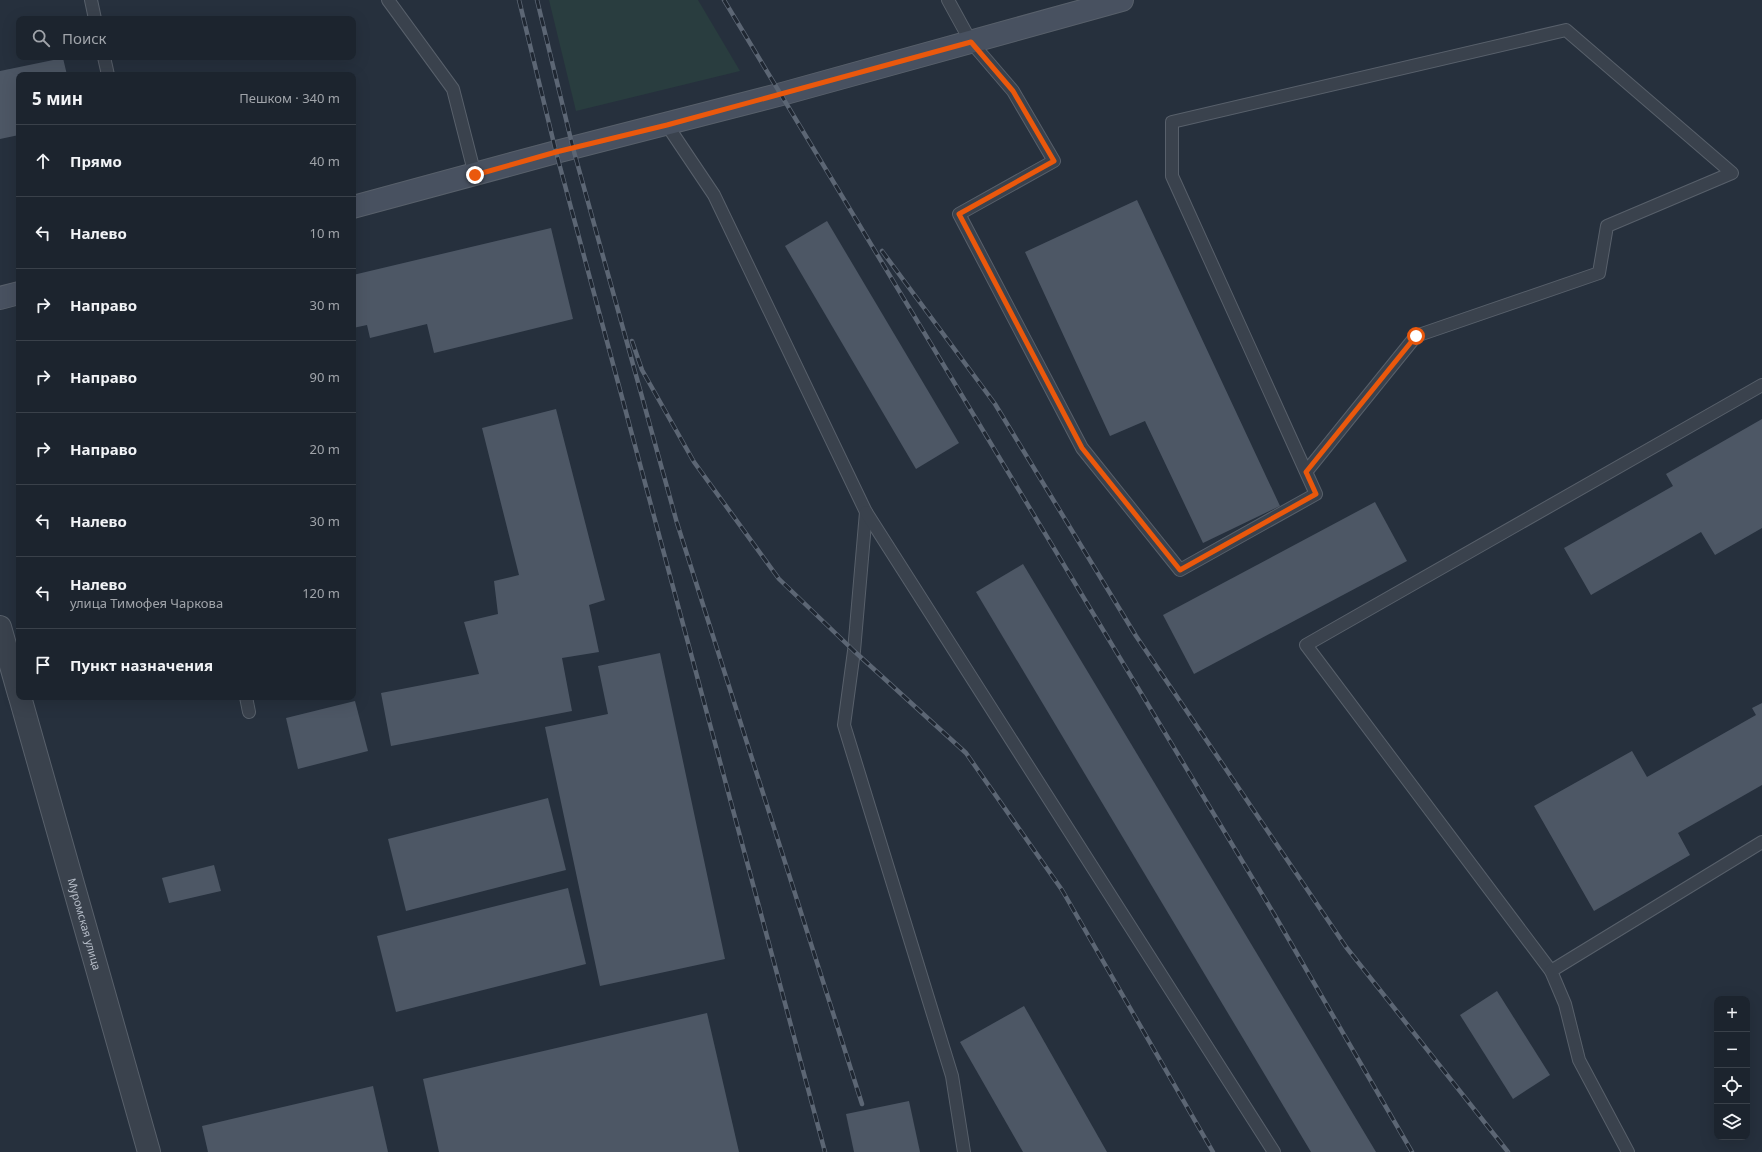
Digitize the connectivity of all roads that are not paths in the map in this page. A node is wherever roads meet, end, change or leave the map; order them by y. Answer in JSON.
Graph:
{"nodes":[{"id":1,"x":91,"y":0,"type":"edge"},
{"id":2,"x":388,"y":0,"type":"edge"},
{"id":3,"x":948,"y":0,"type":"edge"},
{"id":4,"x":1111,"y":1,"type":"edge"},
{"id":5,"x":94,"y":16,"type":"edge"},
{"id":6,"x":971,"y":42,"type":"junction"},
{"id":7,"x":105,"y":60,"type":"edge"},
{"id":8,"x":107,"y":72,"type":"edge"},
{"id":9,"x":667,"y":125,"type":"junction"},
{"id":10,"x":475,"y":175,"type":"junction"},
{"id":11,"x":356,"y":206,"type":"edge"},
{"id":12,"x":16,"y":294,"type":"edge"},
{"id":13,"x":0,"y":298,"type":"edge"},
{"id":14,"x":1762,"y":385,"type":"edge"},
{"id":15,"x":1306,"y":472,"type":"junction"},
{"id":16,"x":866,"y":512,"type":"junction"},
{"id":17,"x":0,"y":627,"type":"edge"},
{"id":18,"x":4,"y":658,"type":"edge"},
{"id":19,"x":16,"y":688,"type":"edge"},
{"id":20,"x":20,"y":700,"type":"edge"},
{"id":21,"x":247,"y":700,"type":"edge"},
{"id":22,"x":249,"y":712,"type":"dead end"},
{"id":23,"x":1762,"y":842,"type":"edge"},
{"id":24,"x":1551,"y":971,"type":"junction"},
{"id":25,"x":149,"y":1152,"type":"edge"},
{"id":26,"x":964,"y":1152,"type":"edge"},
{"id":27,"x":1274,"y":1152,"type":"edge"},
{"id":28,"x":1628,"y":1152,"type":"edge"}],
"edges":[{"from":1,"to":5,"type":"lane"},
{"from":2,"to":10,"type":"lane"},
{"from":3,"to":6,"type":"lane"},
{"from":4,"to":6,"type":"main road"},
{"from":6,"to":9,"type":"main road"},
{"from":6,"to":15,"type":"lane"},
{"from":7,"to":8,"type":"lane"},
{"from":9,"to":10,"type":"main road"},
{"from":9,"to":16,"type":"lane"},
{"from":10,"to":11,"type":"main road"},
{"from":12,"to":13,"type":"main road"},
{"from":14,"to":24,"type":"lane"},
{"from":15,"to":15,"type":"lane"},
{"from":16,"to":26,"type":"lane"},
{"from":16,"to":27,"type":"lane"},
{"from":17,"to":18,"type":"street","name":"Муромская улица"},
{"from":18,"to":19,"type":"street","name":"Муромская улица"},
{"from":20,"to":25,"type":"street","name":"Муромская улица"},
{"from":21,"to":22,"type":"lane"},
{"from":23,"to":24,"type":"lane"},
{"from":24,"to":28,"type":"lane"}]}
